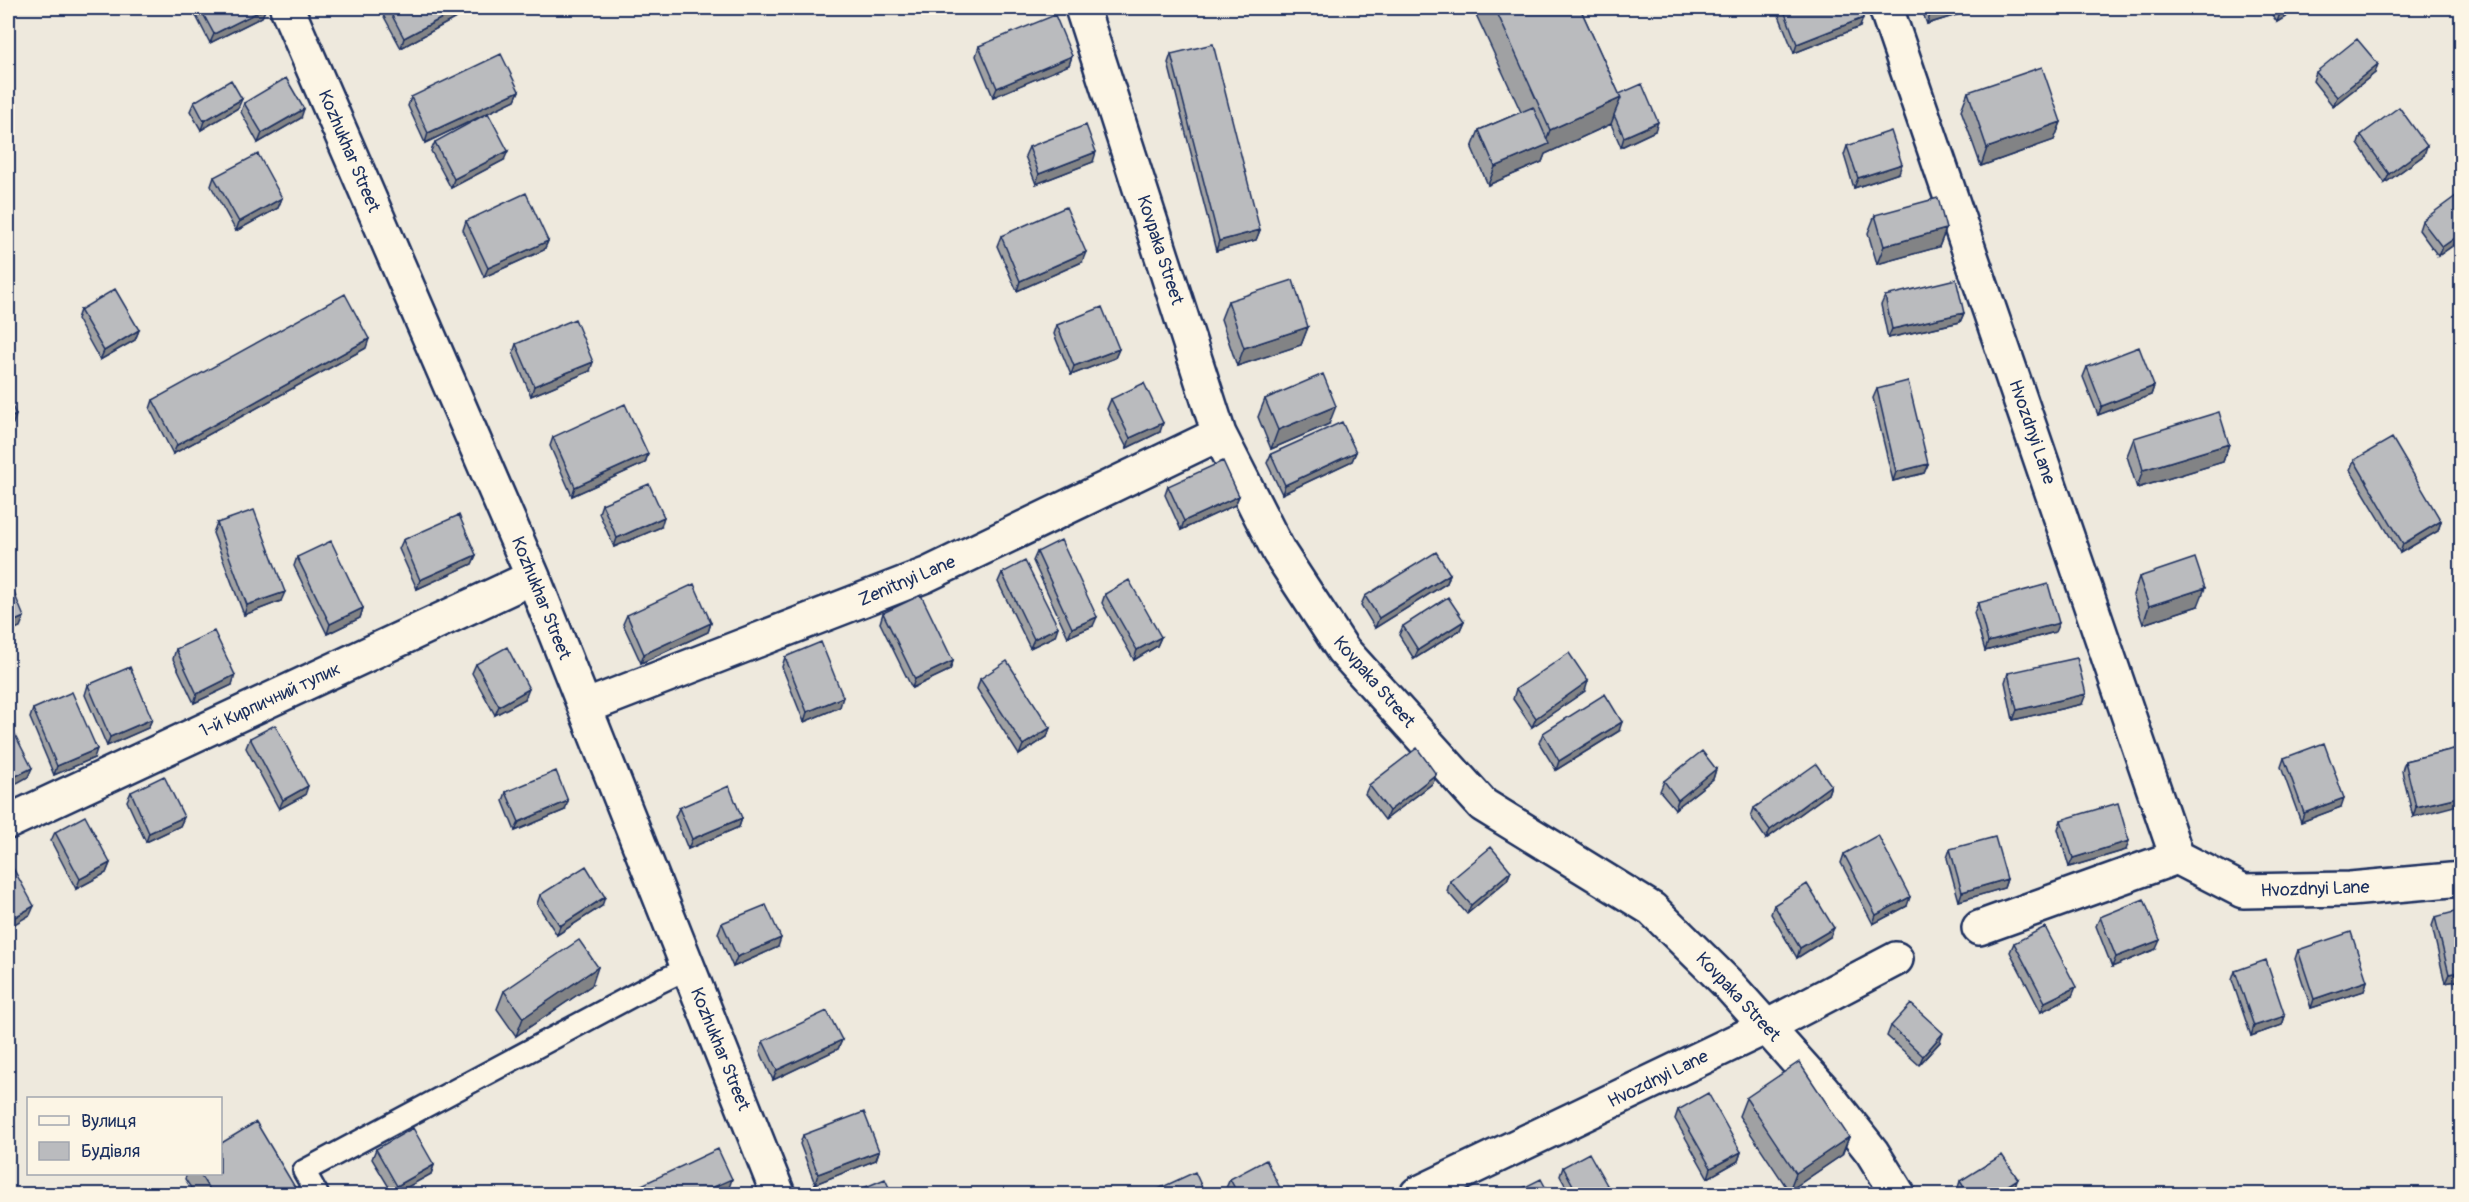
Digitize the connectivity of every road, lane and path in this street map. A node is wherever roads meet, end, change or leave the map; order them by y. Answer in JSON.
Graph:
{"nodes":[{"id":1,"x":287,"y":8,"type":"edge"},
{"id":2,"x":1082,"y":8,"type":"edge"},
{"id":3,"x":1886,"y":8,"type":"edge"},
{"id":4,"x":1219,"y":434,"type":"junction"},
{"id":5,"x":533,"y":577,"type":"junction"},
{"id":6,"x":585,"y":707,"type":"junction"},
{"id":7,"x":8,"y":822,"type":"edge"},
{"id":8,"x":2177,"y":857,"type":"junction"},
{"id":9,"x":2462,"y":879,"type":"edge"},
{"id":10,"x":1979,"y":928,"type":"dead end"},
{"id":11,"x":1896,"y":959,"type":"dead end"},
{"id":12,"x":688,"y":968,"type":"junction"},
{"id":13,"x":1766,"y":1027,"type":"junction"},
{"id":14,"x":317,"y":1194,"type":"edge"},
{"id":15,"x":778,"y":1194,"type":"edge"},
{"id":16,"x":1417,"y":1194,"type":"edge"},
{"id":17,"x":1898,"y":1194,"type":"edge"}],
"edges":[{"from":1,"to":5,"type":"street","name":"Kozhukhar Street"},
{"from":2,"to":4,"type":"street","name":"Kovpaka Street"},
{"from":3,"to":8,"type":"street","name":"Hvozdnyi Lane"},
{"from":4,"to":6,"type":"street","name":"Zenitnyi Lane"},
{"from":4,"to":13,"type":"street","name":"Kovpaka Street"},
{"from":5,"to":6,"type":"street","name":"Kozhukhar Street"},
{"from":5,"to":7,"type":"street","name":"1-й Кирпичний тупик"},
{"from":6,"to":12,"type":"street","name":"Kozhukhar Street"},
{"from":8,"to":9,"type":"street","name":"Hvozdnyi Lane"},
{"from":8,"to":10,"type":"street"},
{"from":11,"to":13,"type":"street","name":"Hvozdnyi Lane"},
{"from":12,"to":14,"type":"lane"},
{"from":12,"to":15,"type":"street","name":"Kozhukhar Street"},
{"from":13,"to":16,"type":"street","name":"Hvozdnyi Lane"},
{"from":13,"to":17,"type":"street","name":"Kovpaka Street"}]}
